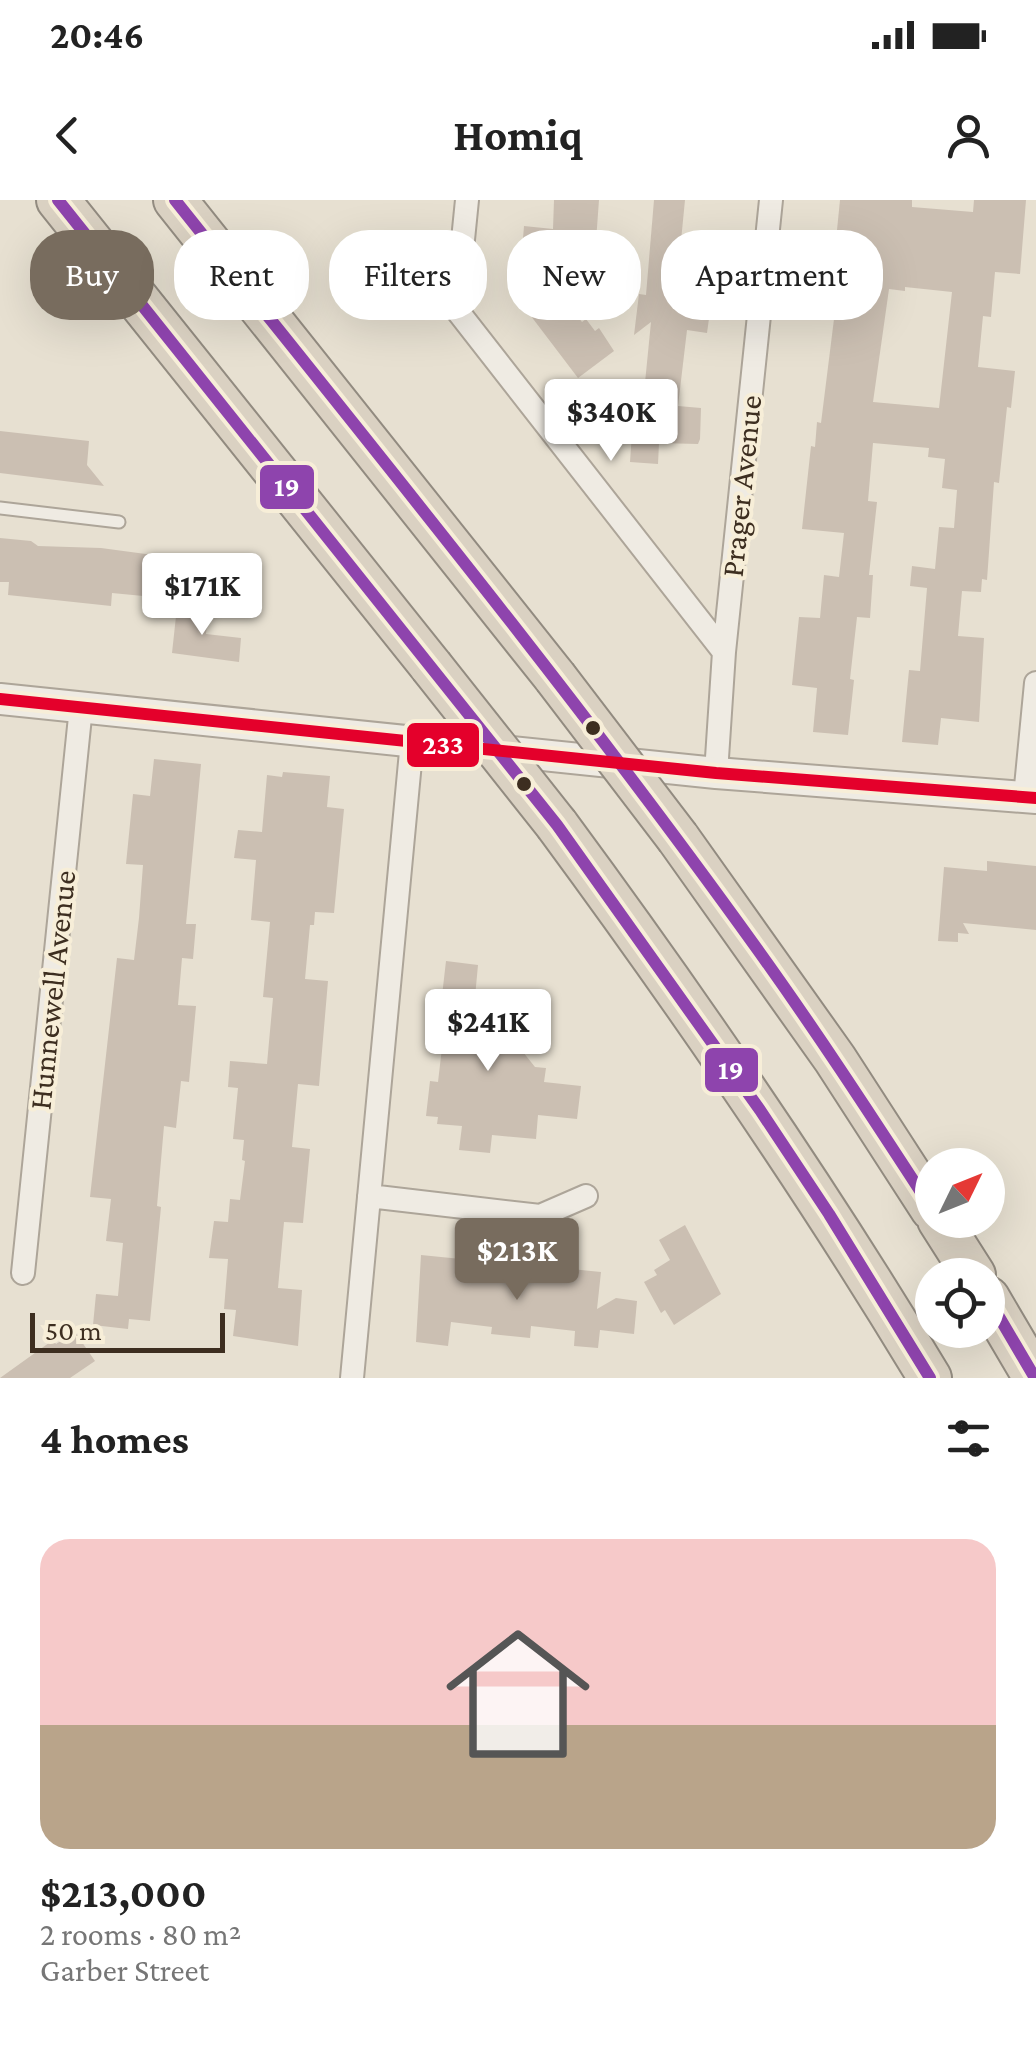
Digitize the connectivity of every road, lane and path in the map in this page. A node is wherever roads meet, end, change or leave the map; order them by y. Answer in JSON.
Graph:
{"nodes":[{"id":1,"x":58,"y":200,"type":"edge"},
{"id":2,"x":175,"y":200,"type":"edge"},
{"id":3,"x":467,"y":200,"type":"edge"},
{"id":4,"x":772,"y":200,"type":"edge"},
{"id":5,"x":0,"y":508,"type":"edge"},
{"id":6,"x":119,"y":522,"type":"dead end"},
{"id":7,"x":724,"y":652,"type":"junction"},
{"id":8,"x":1036,"y":684,"type":"edge"},
{"id":9,"x":0,"y":698,"type":"edge"},
{"id":10,"x":82,"y":707,"type":"junction"},
{"id":11,"x":412,"y":741,"type":"junction"},
{"id":12,"x":716,"y":774,"type":"junction"},
{"id":13,"x":1030,"y":798,"type":"edge"},
{"id":14,"x":915,"y":1183,"type":"edge"},
{"id":15,"x":369,"y":1196,"type":"junction"},
{"id":16,"x":586,"y":1196,"type":"dead end"},
{"id":17,"x":23,"y":1273,"type":"dead end"},
{"id":18,"x":1005,"y":1326,"type":"edge"},
{"id":19,"x":352,"y":1378,"type":"edge"},
{"id":20,"x":930,"y":1378,"type":"edge"},
{"id":21,"x":1036,"y":1378,"type":"edge"}],
"edges":[{"from":1,"to":20,"type":"highway","bridge":true},
{"from":2,"to":14,"type":"highway","bridge":true},
{"from":3,"to":7,"type":"street"},
{"from":4,"to":7,"type":"street","name":"Prager Avenue"},
{"from":5,"to":6,"type":"lane"},
{"from":7,"to":12,"type":"street","name":"Prager Avenue"},
{"from":8,"to":13,"type":"street"},
{"from":9,"to":10,"type":"street"},
{"from":10,"to":11,"type":"street"},
{"from":10,"to":17,"type":"street","name":"Hunnewell Avenue"},
{"from":11,"to":12,"type":"street"},
{"from":11,"to":15,"type":"street"},
{"from":12,"to":13,"type":"street"},
{"from":15,"to":16,"type":"street"},
{"from":15,"to":19,"type":"street"},
{"from":18,"to":21,"type":"highway"}]}
